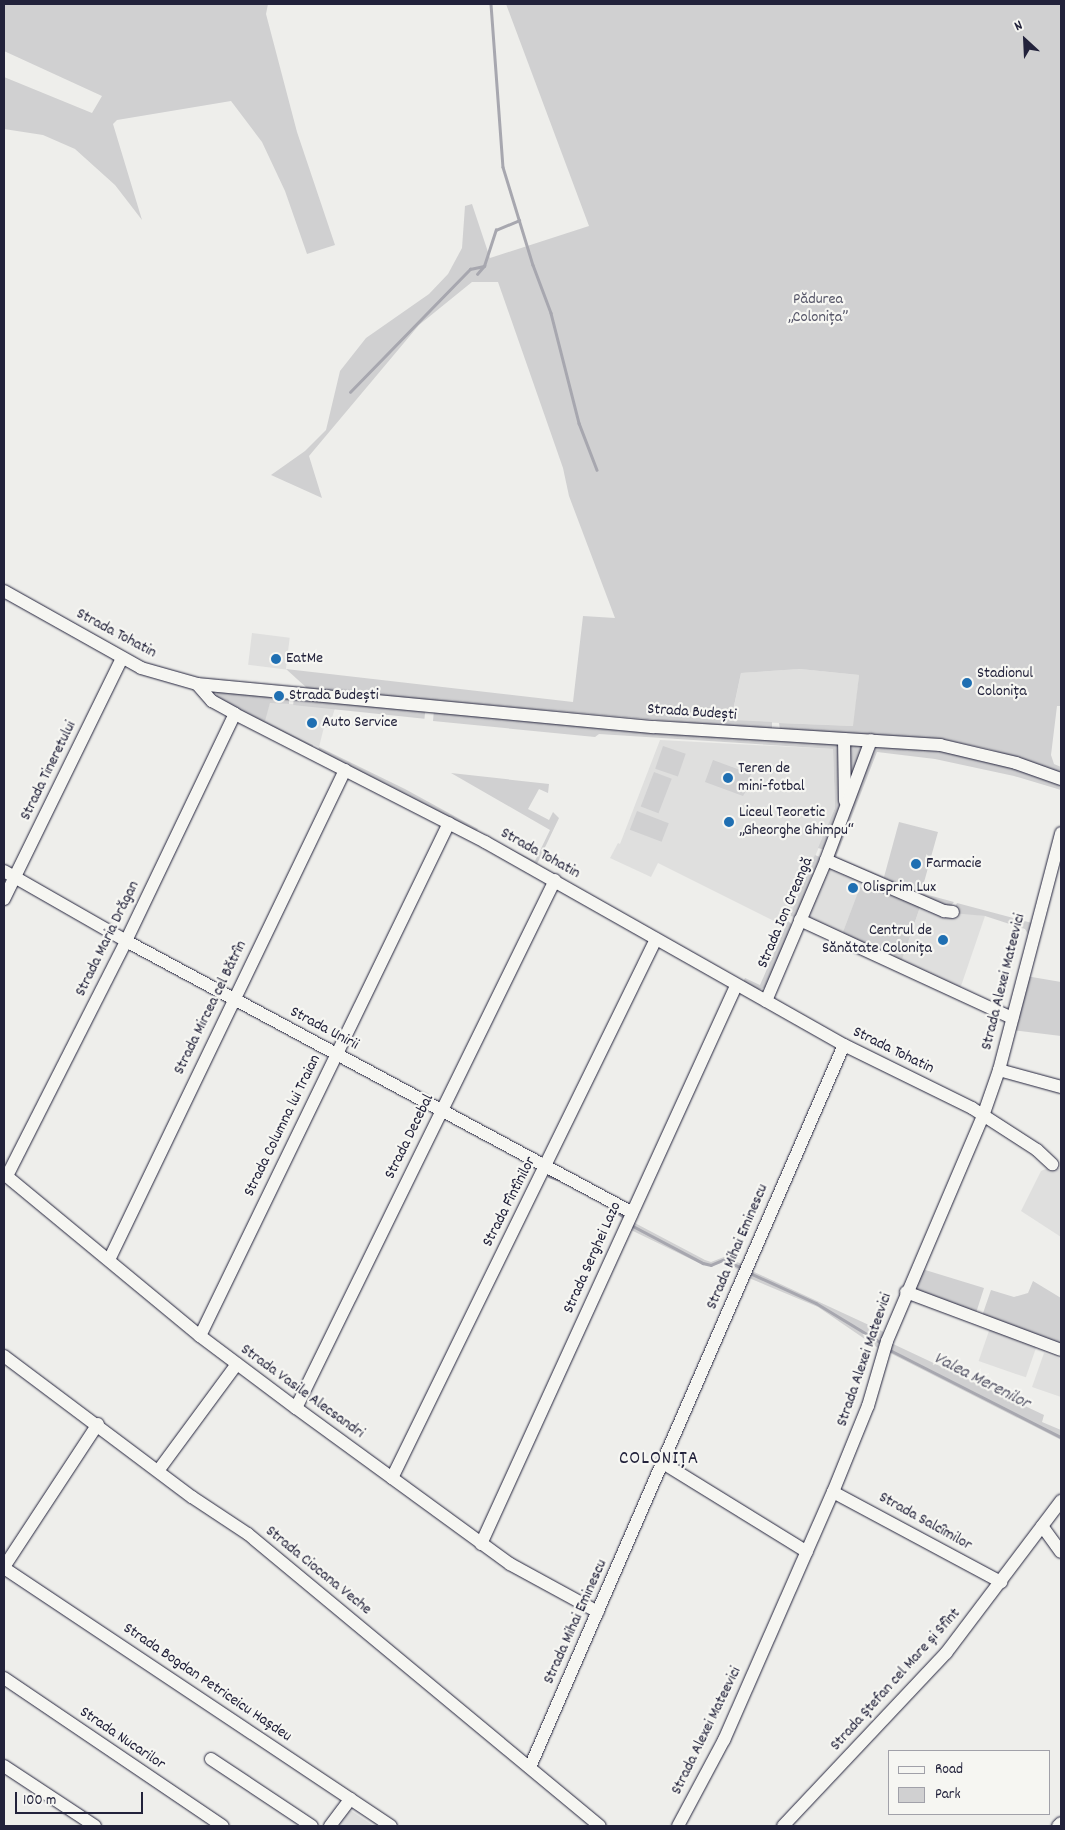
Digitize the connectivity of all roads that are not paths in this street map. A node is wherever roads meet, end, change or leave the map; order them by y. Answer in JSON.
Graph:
{"nodes":[{"id":1,"x":4,"y":591,"type":"edge"},
{"id":2,"x":122,"y":658,"type":"junction"},
{"id":3,"x":197,"y":684,"type":"junction"},
{"id":4,"x":235,"y":714,"type":"junction"},
{"id":5,"x":844,"y":739,"type":"junction"},
{"id":6,"x":871,"y":740,"type":"junction"},
{"id":7,"x":344,"y":770,"type":"junction"},
{"id":8,"x":1061,"y":778,"type":"edge"},
{"id":9,"x":846,"y":809,"type":"junction"},
{"id":10,"x":449,"y":823,"type":"junction"},
{"id":11,"x":1061,"y":833,"type":"edge"},
{"id":12,"x":826,"y":860,"type":"junction"},
{"id":13,"x":9,"y":874,"type":"edge"},
{"id":14,"x":555,"y":880,"type":"junction"},
{"id":15,"x":4,"y":899,"type":"edge"},
{"id":16,"x":953,"y":912,"type":"dead end"},
{"id":17,"x":800,"y":920,"type":"junction"},
{"id":18,"x":656,"y":940,"type":"junction"},
{"id":19,"x":126,"y":941,"type":"junction"},
{"id":20,"x":736,"y":986,"type":"junction"},
{"id":21,"x":232,"y":998,"type":"junction"},
{"id":22,"x":766,"y":1001,"type":"junction"},
{"id":23,"x":1012,"y":1018,"type":"junction"},
{"id":24,"x":844,"y":1045,"type":"junction"},
{"id":25,"x":336,"y":1053,"type":"junction"},
{"id":26,"x":999,"y":1070,"type":"junction"},
{"id":27,"x":1061,"y":1087,"type":"edge"},
{"id":28,"x":441,"y":1110,"type":"junction"},
{"id":29,"x":983,"y":1116,"type":"junction"},
{"id":30,"x":1052,"y":1164,"type":"dead end"},
{"id":31,"x":546,"y":1167,"type":"junction"},
{"id":32,"x":5,"y":1175,"type":"edge"},
{"id":33,"x":632,"y":1212,"type":"junction"},
{"id":34,"x":109,"y":1260,"type":"junction"},
{"id":35,"x":906,"y":1292,"type":"junction"},
{"id":36,"x":200,"y":1336,"type":"junction"},
{"id":37,"x":1061,"y":1350,"type":"edge"},
{"id":38,"x":4,"y":1356,"type":"edge"},
{"id":39,"x":236,"y":1364,"type":"junction"},
{"id":40,"x":296,"y":1408,"type":"junction"},
{"id":41,"x":98,"y":1424,"type":"junction"},
{"id":42,"x":663,"y":1463,"type":"junction"},
{"id":43,"x":158,"y":1471,"type":"junction"},
{"id":44,"x":392,"y":1478,"type":"junction"},
{"id":45,"x":833,"y":1492,"type":"junction"},
{"id":46,"x":1061,"y":1501,"type":"edge"},
{"id":47,"x":1042,"y":1526,"type":"junction"},
{"id":48,"x":481,"y":1544,"type":"junction"},
{"id":49,"x":807,"y":1552,"type":"junction"},
{"id":50,"x":1061,"y":1552,"type":"edge"},
{"id":51,"x":4,"y":1567,"type":"edge"},
{"id":52,"x":1001,"y":1582,"type":"junction"},
{"id":53,"x":598,"y":1612,"type":"junction"},
{"id":54,"x":4,"y":1678,"type":"edge"},
{"id":55,"x":212,"y":1759,"type":"dead end"},
{"id":56,"x":4,"y":1766,"type":"edge"},
{"id":57,"x":530,"y":1767,"type":"junction"},
{"id":58,"x":350,"y":1799,"type":"junction"},
{"id":59,"x":1061,"y":1822,"type":"edge"},
{"id":60,"x":95,"y":1826,"type":"edge"},
{"id":61,"x":223,"y":1826,"type":"edge"},
{"id":62,"x":312,"y":1826,"type":"edge"},
{"id":63,"x":330,"y":1826,"type":"edge"},
{"id":64,"x":391,"y":1826,"type":"edge"},
{"id":65,"x":600,"y":1826,"type":"edge"},
{"id":66,"x":678,"y":1826,"type":"edge"},
{"id":67,"x":783,"y":1826,"type":"edge"},
{"id":68,"x":1058,"y":1826,"type":"edge"}],
"edges":[{"from":1,"to":2,"type":"street","name":"Strada Tohatin"},
{"from":2,"to":3,"type":"street","name":"Strada Tohatin"},
{"from":2,"to":13,"type":"street","name":"Strada Tineretului"},
{"from":3,"to":4,"type":"street","name":"Strada Tohatin"},
{"from":3,"to":5,"type":"street","name":"Strada Budești"},
{"from":4,"to":7,"type":"street","name":"Strada Tohatin"},
{"from":4,"to":19,"type":"street","name":"Strada Maria Drăgan"},
{"from":5,"to":6,"type":"street","name":"Strada Budești"},
{"from":5,"to":9,"type":"street","name":"Strada Ion Creangă"},
{"from":6,"to":8,"type":"street","name":"Strada Budești"},
{"from":6,"to":9,"type":"street","name":"Strada Ion Creangă"},
{"from":7,"to":10,"type":"street","name":"Strada Tohatin"},
{"from":7,"to":21,"type":"street","name":"Strada Mircea cel Bătrîn"},
{"from":9,"to":12,"type":"street","name":"Strada Ion Creangă"},
{"from":10,"to":14,"type":"street","name":"Strada Tohatin"},
{"from":10,"to":25,"type":"street","name":"Strada Columna lui Traian"},
{"from":11,"to":23,"type":"street","name":"Strada Alexei Mateevici"},
{"from":12,"to":16,"type":"street"},
{"from":12,"to":17,"type":"street","name":"Strada Ion Creangă"},
{"from":13,"to":15,"type":"street","name":"Strada Tineretului"},
{"from":13,"to":19,"type":"street","name":"Strada Unirii"},
{"from":14,"to":18,"type":"street","name":"Strada Tohatin"},
{"from":14,"to":28,"type":"street","name":"Strada Decebal"},
{"from":17,"to":22,"type":"street","name":"Strada Ion Creangă"},
{"from":17,"to":23,"type":"street"},
{"from":18,"to":20,"type":"street","name":"Strada Tohatin"},
{"from":18,"to":31,"type":"street","name":"Strada Fîntînilor"},
{"from":19,"to":21,"type":"street","name":"Strada Unirii"},
{"from":19,"to":32,"type":"street","name":"Strada Maria Drăgan"},
{"from":20,"to":22,"type":"street","name":"Strada Tohatin"},
{"from":20,"to":33,"type":"street","name":"Strada Serghei Lazo"},
{"from":21,"to":25,"type":"street","name":"Strada Unirii"},
{"from":21,"to":34,"type":"street","name":"Strada Mircea cel Bătrîn"},
{"from":22,"to":24,"type":"street","name":"Strada Tohatin"},
{"from":23,"to":26,"type":"street","name":"Strada Alexei Mateevici"},
{"from":24,"to":29,"type":"street","name":"Strada Tohatin"},
{"from":24,"to":42,"type":"street","name":"Strada Mihai Eminescu"},
{"from":25,"to":28,"type":"street","name":"Strada Unirii"},
{"from":25,"to":36,"type":"street","name":"Strada Columna lui Traian"},
{"from":26,"to":27,"type":"street"},
{"from":26,"to":29,"type":"street","name":"Strada Alexei Mateevici"},
{"from":28,"to":31,"type":"street","name":"Strada Unirii"},
{"from":28,"to":40,"type":"street","name":"Strada Decebal"},
{"from":29,"to":30,"type":"street","name":"Strada Tohatin"},
{"from":29,"to":35,"type":"street","name":"Strada Alexei Mateevici"},
{"from":31,"to":33,"type":"street","name":"Strada Unirii"},
{"from":31,"to":44,"type":"street","name":"Strada Fîntînilor"},
{"from":32,"to":34,"type":"street","name":"Strada Vasile Alecsandri"},
{"from":33,"to":48,"type":"street","name":"Strada Serghei Lazo"},
{"from":34,"to":36,"type":"street","name":"Strada Vasile Alecsandri"},
{"from":35,"to":37,"type":"street"},
{"from":35,"to":45,"type":"street","name":"Strada Alexei Mateevici"},
{"from":36,"to":39,"type":"street","name":"Strada Vasile Alecsandri"},
{"from":38,"to":41,"type":"street","name":"Strada Ciocana Veche"},
{"from":39,"to":40,"type":"street","name":"Strada Vasile Alecsandri"},
{"from":39,"to":43,"type":"street"},
{"from":40,"to":44,"type":"street","name":"Strada Vasile Alecsandri"},
{"from":41,"to":43,"type":"street","name":"Strada Ciocana Veche"},
{"from":41,"to":51,"type":"street"},
{"from":42,"to":49,"type":"street"},
{"from":42,"to":53,"type":"street","name":"Strada Mihai Eminescu"},
{"from":43,"to":57,"type":"street","name":"Strada Ciocana Veche"},
{"from":44,"to":48,"type":"street","name":"Strada Vasile Alecsandri"},
{"from":45,"to":49,"type":"street","name":"Strada Alexei Mateevici"},
{"from":45,"to":52,"type":"street","name":"Strada Salcîmilor"},
{"from":46,"to":47,"type":"street","name":"Strada Ștefan cel Mare și Sfînt"},
{"from":47,"to":50,"type":"street"},
{"from":47,"to":52,"type":"street","name":"Strada Ștefan cel Mare și Sfînt"},
{"from":48,"to":53,"type":"street","name":"Strada Vasile Alecsandri"},
{"from":49,"to":66,"type":"street","name":"Strada Alexei Mateevici"},
{"from":51,"to":58,"type":"street","name":"Strada Bogdan Petriceicu Hașdeu"},
{"from":52,"to":67,"type":"street","name":"Strada Ștefan cel Mare și Sfînt"},
{"from":53,"to":57,"type":"street","name":"Strada Mihai Eminescu"},
{"from":54,"to":61,"type":"street","name":"Strada Nucarilor"},
{"from":55,"to":62,"type":"street"},
{"from":56,"to":60,"type":"street"},
{"from":57,"to":65,"type":"street","name":"Strada Ciocana Veche"},
{"from":58,"to":63,"type":"street"},
{"from":58,"to":64,"type":"street","name":"Strada Bogdan Petriceicu Hașdeu"},
{"from":59,"to":68,"type":"street"}]}
